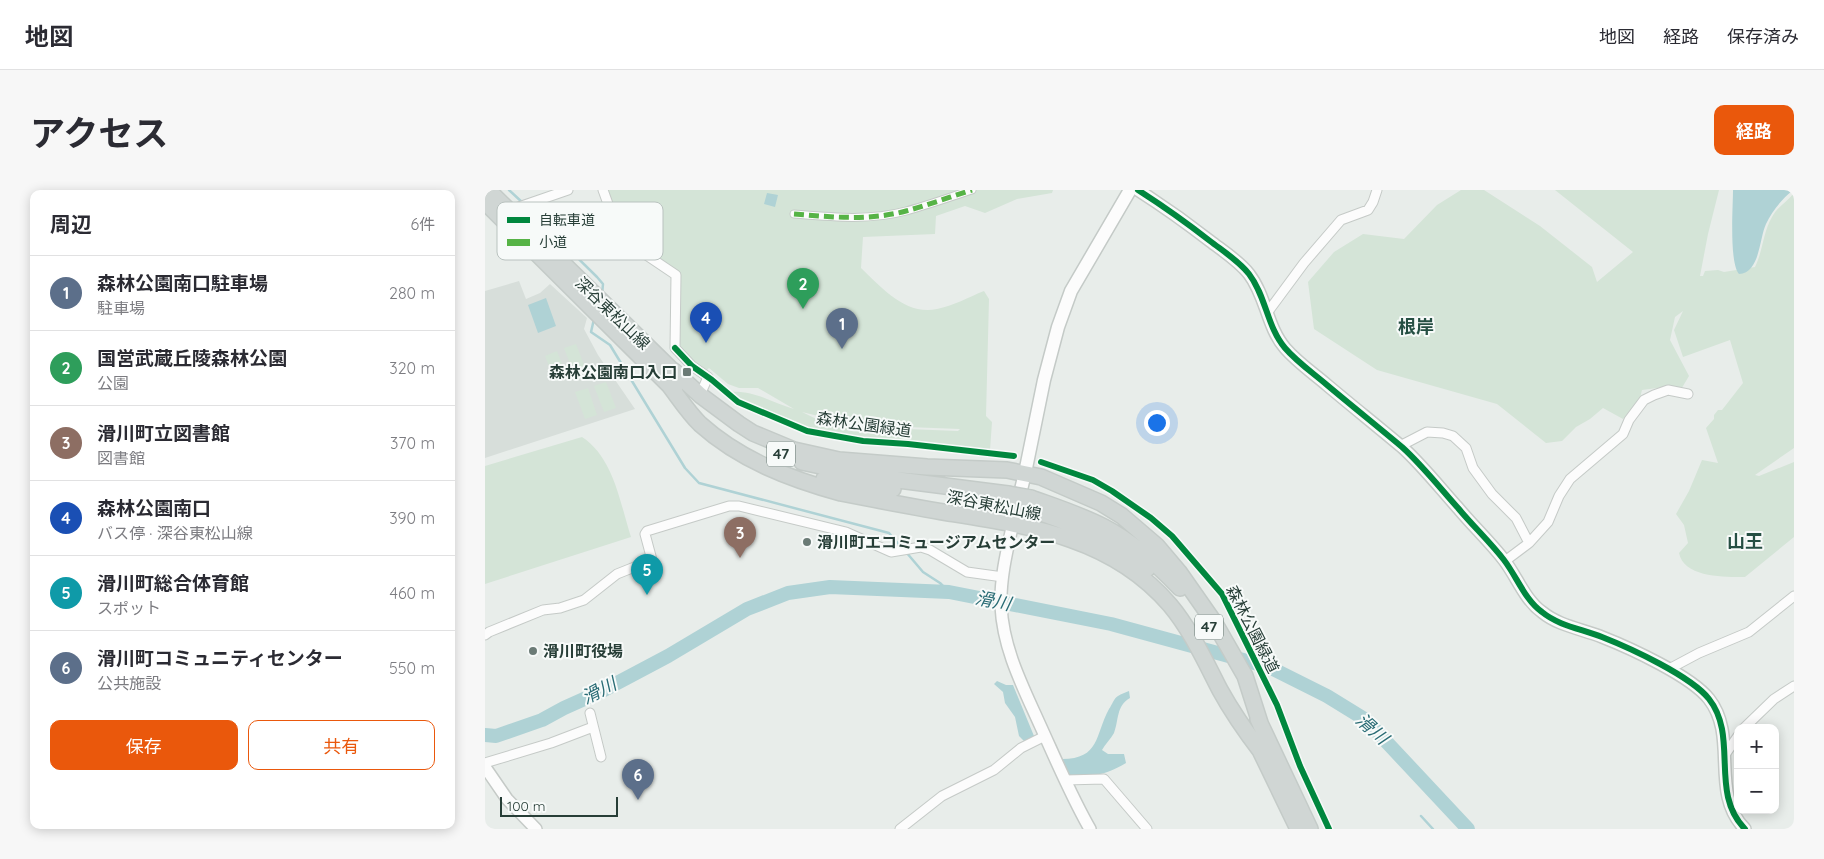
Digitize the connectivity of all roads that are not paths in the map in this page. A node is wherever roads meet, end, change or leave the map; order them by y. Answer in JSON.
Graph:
{"nodes":[{"id":1,"x":488,"y":190,"type":"edge"},
{"id":2,"x":568,"y":190,"type":"edge"},
{"id":3,"x":603,"y":190,"type":"edge"},
{"id":4,"x":972,"y":190,"type":"edge"},
{"id":5,"x":1130,"y":190,"type":"edge"},
{"id":6,"x":1139,"y":190,"type":"edge"},
{"id":7,"x":1377,"y":190,"type":"edge"},
{"id":8,"x":504,"y":202,"type":"edge"},
{"id":9,"x":534,"y":202,"type":"edge"},
{"id":10,"x":607,"y":202,"type":"edge"},
{"id":11,"x":794,"y":214,"type":"dead end"},
{"id":12,"x":558,"y":260,"type":"edge"},
{"id":13,"x":653,"y":260,"type":"edge"},
{"id":14,"x":1267,"y":313,"type":"junction"},
{"id":15,"x":671,"y":378,"type":"junction"},
{"id":16,"x":1688,"y":394,"type":"dead end"},
{"id":17,"x":700,"y":395,"type":"junction"},
{"id":18,"x":1400,"y":446,"type":"junction"},
{"id":19,"x":1025,"y":473,"type":"junction"},
{"id":20,"x":1030,"y":503,"type":"junction"},
{"id":21,"x":1013,"y":523,"type":"junction"},
{"id":22,"x":1529,"y":543,"type":"junction"},
{"id":23,"x":1505,"y":561,"type":"junction"},
{"id":24,"x":1002,"y":582,"type":"junction"},
{"id":25,"x":1794,"y":596,"type":"edge"},
{"id":26,"x":485,"y":635,"type":"edge"},
{"id":27,"x":1669,"y":669,"type":"junction"},
{"id":28,"x":1794,"y":686,"type":"edge"},
{"id":29,"x":589,"y":713,"type":"dead end"},
{"id":30,"x":1748,"y":724,"type":"edge"},
{"id":31,"x":1261,"y":726,"type":"junction"},
{"id":32,"x":593,"y":727,"type":"junction"},
{"id":33,"x":1045,"y":736,"type":"junction"},
{"id":34,"x":1734,"y":742,"type":"edge"},
{"id":35,"x":1262,"y":752,"type":"junction"},
{"id":36,"x":1724,"y":756,"type":"junction"},
{"id":37,"x":601,"y":757,"type":"dead end"},
{"id":38,"x":485,"y":765,"type":"edge"},
{"id":39,"x":1065,"y":780,"type":"junction"},
{"id":40,"x":536,"y":829,"type":"edge"},
{"id":41,"x":900,"y":829,"type":"edge"},
{"id":42,"x":1090,"y":829,"type":"edge"},
{"id":43,"x":1147,"y":829,"type":"edge"},
{"id":44,"x":1298,"y":829,"type":"edge"},
{"id":45,"x":1310,"y":829,"type":"edge"},
{"id":46,"x":1745,"y":829,"type":"edge"}],
"edges":[{"from":1,"to":8,"type":"main road","name":"深谷東松山線","number":"47"},
{"from":2,"to":9,"type":"street"},
{"from":3,"to":10,"type":"street"},
{"from":4,"to":11,"type":"street"},
{"from":5,"to":19,"type":"main road"},
{"from":6,"to":14,"type":"street"},
{"from":7,"to":14,"type":"street"},
{"from":12,"to":15,"type":"main road","name":"深谷東松山線","number":"47"},
{"from":13,"to":17,"type":"street"},
{"from":14,"to":18,"type":"street"},
{"from":15,"to":17,"type":"main road","name":"深谷東松山線","number":"47"},
{"from":15,"to":20,"type":"main road","name":"深谷東松山線","number":"47","bridge":true},
{"from":15,"to":21,"type":"main road","name":"深谷東松山線","number":"47"},
{"from":16,"to":22,"type":"street"},
{"from":17,"to":19,"type":"main road","name":"深谷東松山線","number":"47"},
{"from":18,"to":22,"type":"street"},
{"from":18,"to":23,"type":"street"},
{"from":19,"to":21,"type":"main road"},
{"from":19,"to":31,"type":"main road","name":"深谷東松山線","number":"47"},
{"from":20,"to":31,"type":"main road","name":"深谷東松山線","number":"47"},
{"from":20,"to":35,"type":"main road","name":"深谷東松山線","number":"47"},
{"from":21,"to":24,"type":"street"},
{"from":21,"to":35,"type":"main road","name":"深谷東松山線","number":"47"},
{"from":22,"to":23,"type":"street"},
{"from":23,"to":27,"type":"street"},
{"from":24,"to":26,"type":"street"},
{"from":24,"to":33,"type":"street"},
{"from":25,"to":27,"type":"street"},
{"from":27,"to":36,"type":"street"},
{"from":28,"to":30,"type":"street"},
{"from":29,"to":32,"type":"street"},
{"from":31,"to":45,"type":"main road","name":"深谷東松山線","number":"47"},
{"from":32,"to":37,"type":"street"},
{"from":32,"to":38,"type":"street"},
{"from":33,"to":39,"type":"street"},
{"from":33,"to":41,"type":"street"},
{"from":34,"to":36,"type":"street"},
{"from":35,"to":44,"type":"main road","name":"深谷東松山線","number":"47"},
{"from":36,"to":46,"type":"street"},
{"from":38,"to":40,"type":"street"},
{"from":39,"to":42,"type":"street"},
{"from":39,"to":43,"type":"street"}]}
